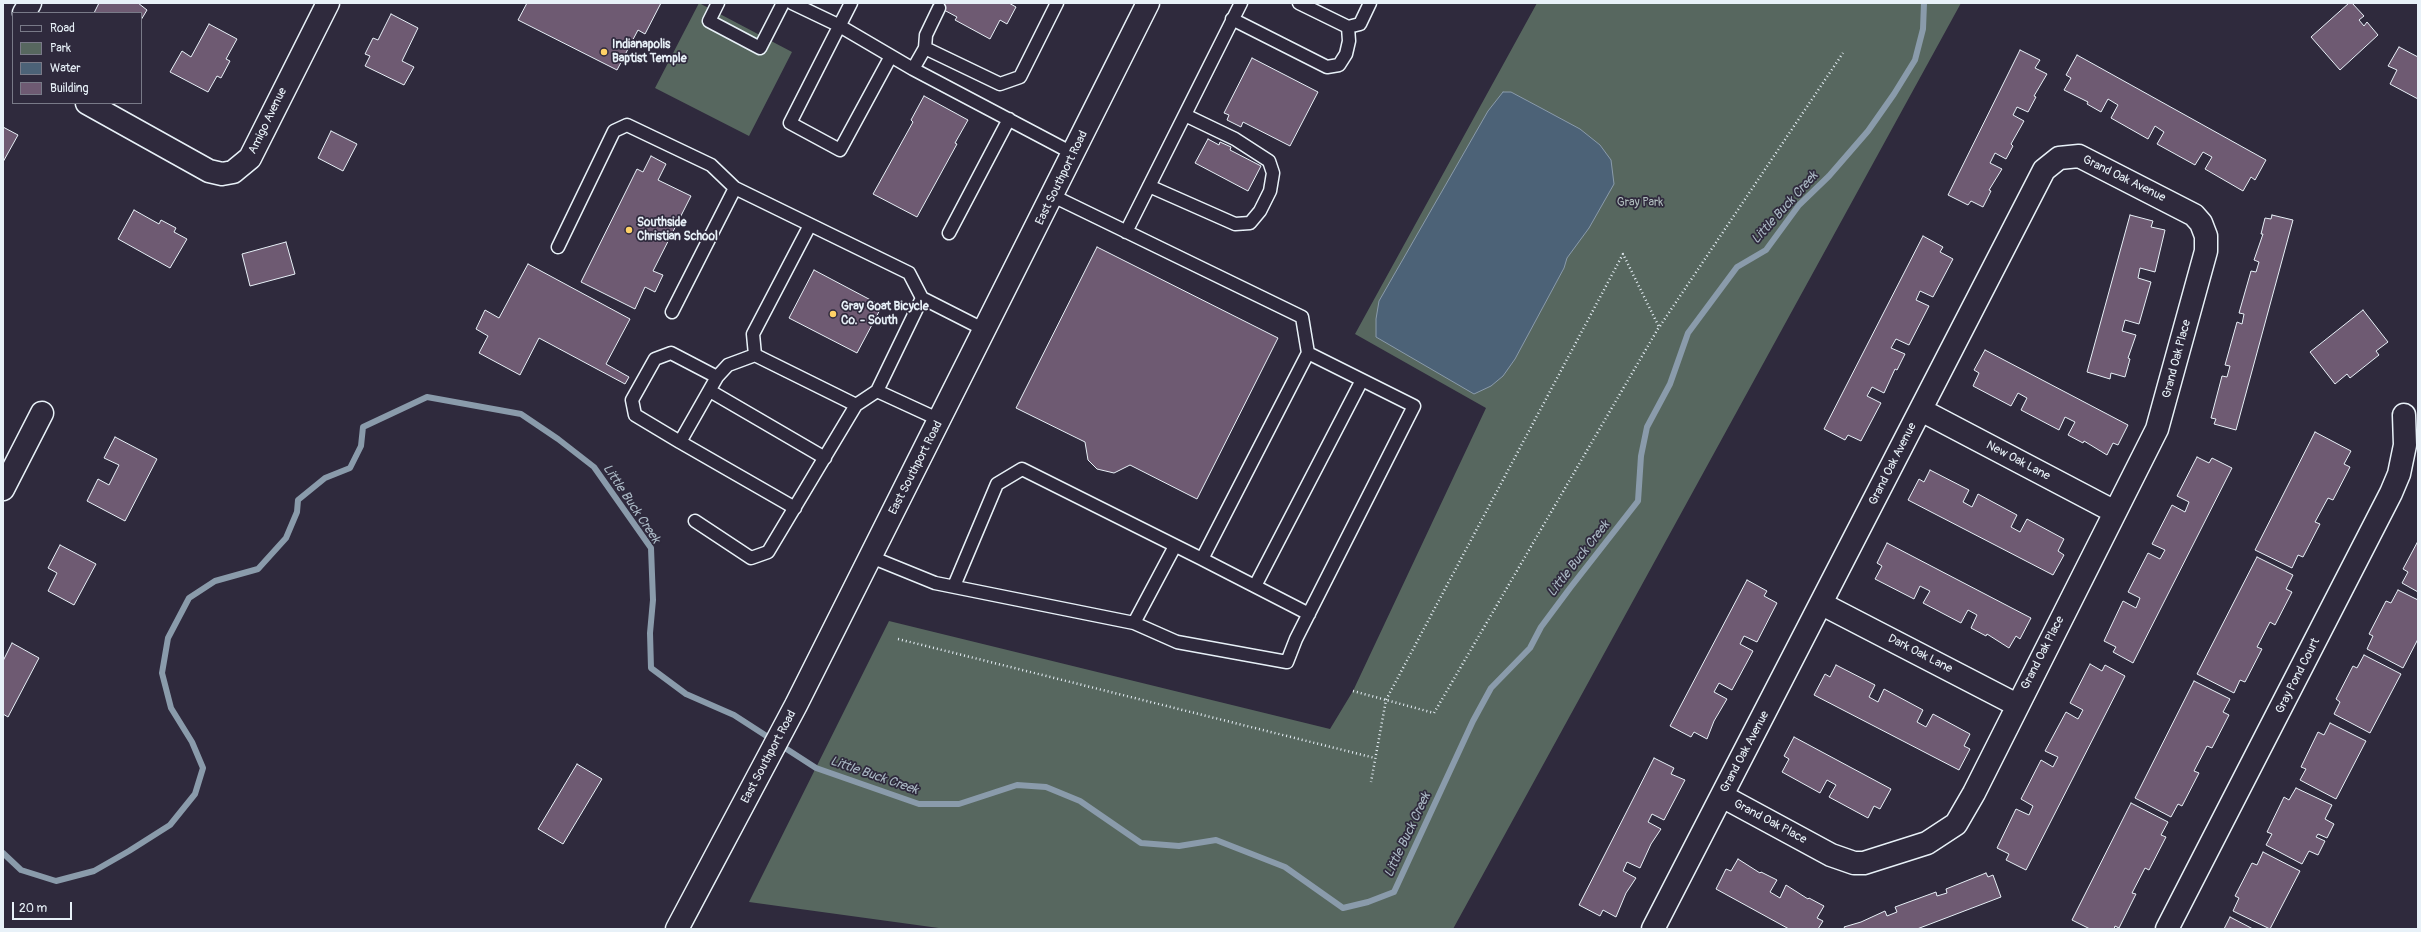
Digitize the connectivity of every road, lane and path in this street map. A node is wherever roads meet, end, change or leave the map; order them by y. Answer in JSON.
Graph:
{"nodes":[{"id":1,"x":30,"y":3,"type":"edge"},
{"id":2,"x":328,"y":3,"type":"edge"},
{"id":3,"x":718,"y":3,"type":"edge"},
{"id":4,"x":784,"y":3,"type":"edge"},
{"id":5,"x":792,"y":3,"type":"edge"},
{"id":6,"x":850,"y":3,"type":"edge"},
{"id":7,"x":1057,"y":3,"type":"edge"},
{"id":8,"x":1148,"y":3,"type":"edge"},
{"id":9,"x":1240,"y":3,"type":"edge"},
{"id":10,"x":1299,"y":3,"type":"edge"},
{"id":11,"x":1370,"y":3,"type":"edge"},
{"id":12,"x":939,"y":8,"type":"dead end"},
{"id":13,"x":25,"y":12,"type":"edge"},
{"id":14,"x":1232,"y":19,"type":"junction"},
{"id":15,"x":838,"y":25,"type":"junction"},
{"id":16,"x":1348,"y":27,"type":"junction"},
{"id":17,"x":925,"y":48,"type":"junction"},
{"id":18,"x":1843,"y":53,"type":"dead end"},
{"id":19,"x":891,"y":56,"type":"junction"},
{"id":20,"x":913,"y":69,"type":"junction"},
{"id":21,"x":89,"y":104,"type":"edge"},
{"id":22,"x":1185,"y":115,"type":"junction"},
{"id":23,"x":1009,"y":119,"type":"junction"},
{"id":24,"x":1074,"y":154,"type":"junction"},
{"id":25,"x":1149,"y":186,"type":"junction"},
{"id":26,"x":735,"y":188,"type":"junction"},
{"id":27,"x":1053,"y":196,"type":"junction"},
{"id":28,"x":810,"y":225,"type":"junction"},
{"id":29,"x":1126,"y":232,"type":"junction"},
{"id":30,"x":949,"y":233,"type":"dead end"},
{"id":31,"x":2206,"y":236,"type":"joint"},
{"id":32,"x":558,"y":247,"type":"dead end"},
{"id":33,"x":922,"y":298,"type":"junction"},
{"id":34,"x":672,"y":312,"type":"dead end"},
{"id":35,"x":1659,"y":327,"type":"junction"},
{"id":36,"x":985,"y":330,"type":"junction"},
{"id":37,"x":1308,"y":353,"type":"junction"},
{"id":38,"x":755,"y":355,"type":"junction"},
{"id":39,"x":717,"y":377,"type":"junction"},
{"id":40,"x":1362,"y":380,"type":"junction"},
{"id":41,"x":710,"y":391,"type":"junction"},
{"id":42,"x":877,"y":391,"type":"junction"},
{"id":43,"x":856,"y":405,"type":"junction"},
{"id":44,"x":1921,"y":410,"type":"junction"},
{"id":45,"x":42,"y":413,"type":"dead end"},
{"id":46,"x":2404,"y":415,"type":"dead end"},
{"id":47,"x":940,"y":420,"type":"junction"},
{"id":48,"x":680,"y":442,"type":"junction"},
{"id":49,"x":825,"y":458,"type":"junction"},
{"id":50,"x":3,"y":489,"type":"edge"},
{"id":51,"x":795,"y":508,"type":"junction"},
{"id":52,"x":2115,"y":512,"type":"junction"},
{"id":53,"x":695,"y":520,"type":"dead end"},
{"id":54,"x":1175,"y":546,"type":"junction"},
{"id":55,"x":871,"y":557,"type":"junction"},
{"id":56,"x":1202,"y":559,"type":"junction"},
{"id":57,"x":954,"y":586,"type":"junction"},
{"id":58,"x":1255,"y":586,"type":"junction"},
{"id":59,"x":1822,"y":604,"type":"junction"},
{"id":60,"x":1309,"y":614,"type":"junction"},
{"id":61,"x":1134,"y":623,"type":"junction"},
{"id":62,"x":898,"y":639,"type":"dead end"},
{"id":63,"x":1353,"y":691,"type":"dead end"},
{"id":64,"x":1386,"y":700,"type":"junction"},
{"id":65,"x":2017,"y":705,"type":"junction"},
{"id":66,"x":1375,"y":758,"type":"junction"},
{"id":67,"x":1371,"y":782,"type":"dead end"},
{"id":68,"x":1722,"y":796,"type":"junction"},
{"id":69,"x":676,"y":929,"type":"edge"},
{"id":70,"x":1653,"y":929,"type":"edge"},
{"id":71,"x":2167,"y":929,"type":"edge"}],
"edges":[{"from":1,"to":13,"type":"street"},
{"from":2,"to":21,"type":"street","name":"Amigo Avenue"},
{"from":3,"to":4,"type":"lane"},
{"from":5,"to":15,"type":"lane"},
{"from":6,"to":15,"type":"lane"},
{"from":7,"to":17,"type":"lane"},
{"from":8,"to":24,"type":"street","name":"East Southport Road"},
{"from":9,"to":14,"type":"lane"},
{"from":10,"to":16,"type":"lane"},
{"from":11,"to":16,"type":"lane"},
{"from":12,"to":17,"type":"lane"},
{"from":14,"to":16,"type":"lane"},
{"from":14,"to":22,"type":"lane"},
{"from":15,"to":19,"type":"lane"},
{"from":15,"to":19,"type":"lane"},
{"from":17,"to":20,"type":"lane"},
{"from":18,"to":35,"type":"path"},
{"from":19,"to":20,"type":"lane"},
{"from":20,"to":23,"type":"lane"},
{"from":22,"to":25,"type":"lane"},
{"from":22,"to":25,"type":"lane"},
{"from":23,"to":24,"type":"lane"},
{"from":23,"to":30,"type":"lane"},
{"from":24,"to":27,"type":"street","name":"East Southport Road"},
{"from":25,"to":29,"type":"lane"},
{"from":26,"to":28,"type":"lane"},
{"from":26,"to":32,"type":"lane"},
{"from":26,"to":34,"type":"lane"},
{"from":27,"to":29,"type":"lane"},
{"from":27,"to":36,"type":"street","name":"East Southport Road"},
{"from":28,"to":33,"type":"lane"},
{"from":28,"to":38,"type":"lane"},
{"from":29,"to":37,"type":"lane"},
{"from":31,"to":44,"type":"street","name":"Grand Oak Avenue"},
{"from":31,"to":52,"type":"street","name":"Grand Oak Place"},
{"from":33,"to":36,"type":"lane"},
{"from":33,"to":42,"type":"lane"},
{"from":35,"to":64,"type":"path"},
{"from":35,"to":64,"type":"path"},
{"from":36,"to":47,"type":"street","name":"East Southport Road"},
{"from":37,"to":40,"type":"lane"},
{"from":37,"to":56,"type":"lane"},
{"from":38,"to":39,"type":"lane"},
{"from":38,"to":43,"type":"lane"},
{"from":39,"to":41,"type":"lane"},
{"from":39,"to":48,"type":"lane"},
{"from":40,"to":58,"type":"lane"},
{"from":40,"to":60,"type":"lane"},
{"from":41,"to":48,"type":"lane"},
{"from":41,"to":49,"type":"lane"},
{"from":42,"to":43,"type":"lane"},
{"from":42,"to":47,"type":"lane"},
{"from":43,"to":49,"type":"lane"},
{"from":44,"to":52,"type":"street","name":"New Oak Lane"},
{"from":44,"to":59,"type":"street","name":"Grand Oak Avenue"},
{"from":45,"to":50,"type":"street"},
{"from":46,"to":71,"type":"street","name":"Gray Pond Court"},
{"from":47,"to":55,"type":"street","name":"East Southport Road"},
{"from":48,"to":51,"type":"lane"},
{"from":49,"to":51,"type":"lane"},
{"from":51,"to":53,"type":"lane"},
{"from":52,"to":65,"type":"street","name":"Grand Oak Place"},
{"from":54,"to":56,"type":"lane"},
{"from":54,"to":57,"type":"lane"},
{"from":54,"to":61,"type":"lane"},
{"from":55,"to":57,"type":"lane"},
{"from":55,"to":69,"type":"street","name":"East Southport Road"},
{"from":56,"to":58,"type":"lane"},
{"from":57,"to":61,"type":"lane"},
{"from":58,"to":60,"type":"lane"},
{"from":59,"to":65,"type":"street","name":"Dark Oak Lane"},
{"from":59,"to":68,"type":"street","name":"Grand Oak Avenue"},
{"from":60,"to":61,"type":"lane"},
{"from":62,"to":66,"type":"path"},
{"from":63,"to":64,"type":"path"},
{"from":64,"to":66,"type":"path"},
{"from":65,"to":68,"type":"street","name":"Grand Oak Place"},
{"from":66,"to":67,"type":"path"},
{"from":68,"to":70,"type":"street","name":"Grand Oak Avenue"}]}
